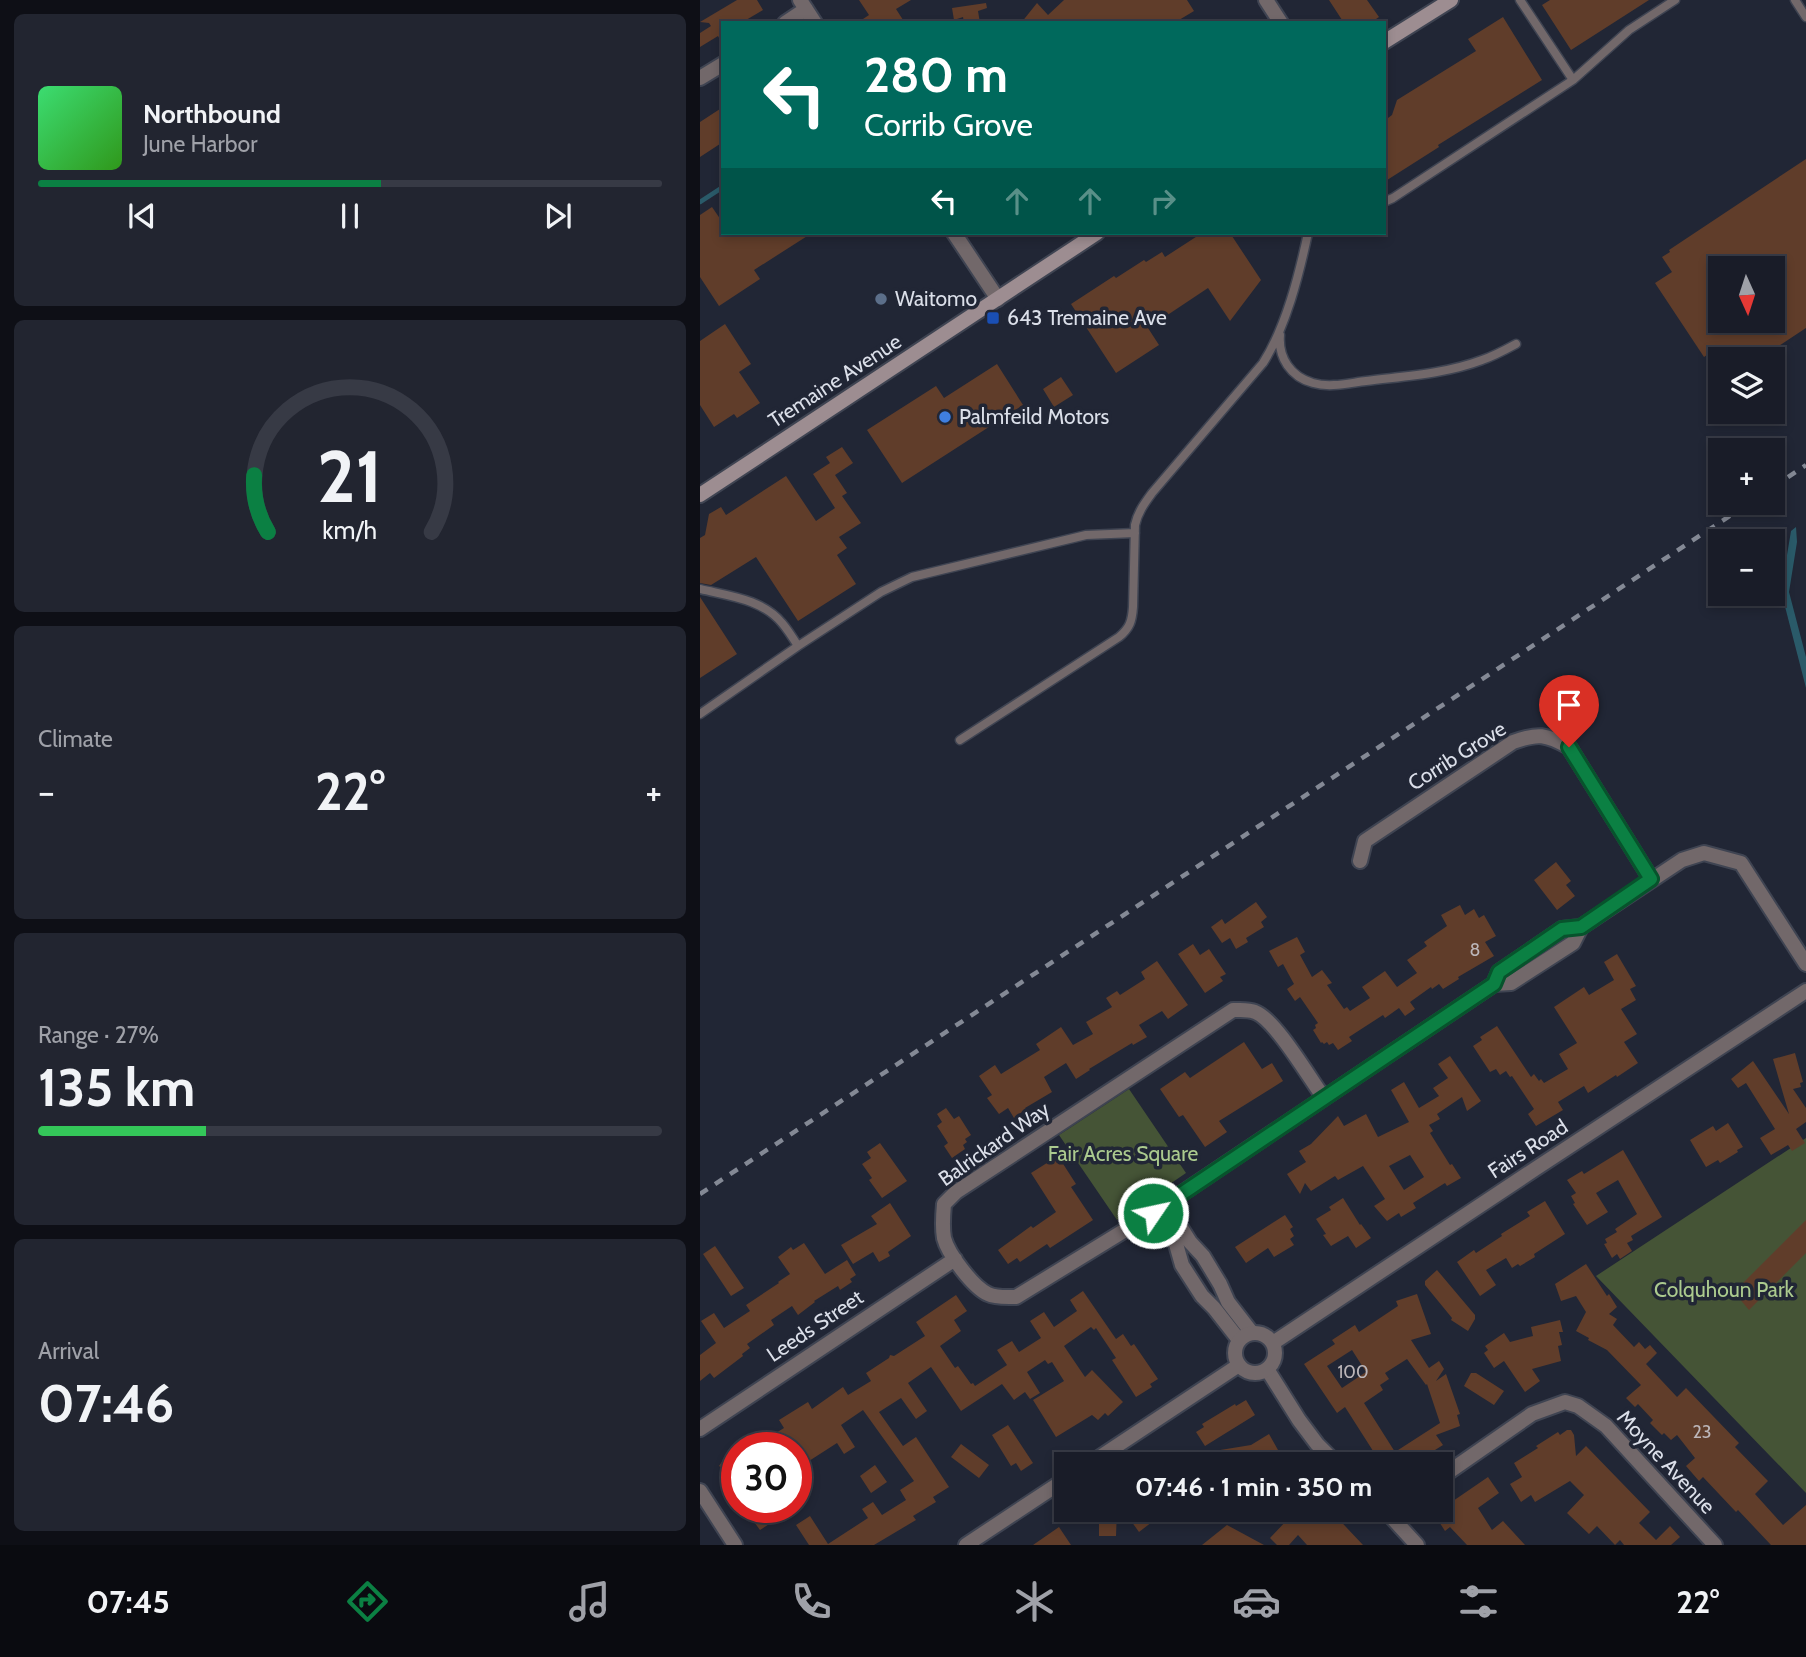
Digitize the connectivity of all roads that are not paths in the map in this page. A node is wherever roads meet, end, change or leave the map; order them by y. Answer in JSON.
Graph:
{"nodes":[{"id":1,"x":1266,"y":0,"type":"edge"},
{"id":2,"x":1451,"y":0,"type":"edge"},
{"id":3,"x":1520,"y":0,"type":"edge"},
{"id":4,"x":1675,"y":0,"type":"edge"},
{"id":5,"x":1795,"y":0,"type":"edge"},
{"id":6,"x":803,"y":4,"type":"edge"},
{"id":7,"x":1806,"y":17,"type":"edge"},
{"id":8,"x":787,"y":21,"type":"edge"},
{"id":9,"x":814,"y":21,"type":"edge"},
{"id":10,"x":1281,"y":21,"type":"edge"},
{"id":11,"x":1386,"y":41,"type":"edge"},
{"id":12,"x":721,"y":65,"type":"edge"},
{"id":13,"x":700,"y":79,"type":"edge"},
{"id":14,"x":1573,"y":80,"type":"junction"},
{"id":15,"x":1386,"y":201,"type":"edge"},
{"id":16,"x":955,"y":235,"type":"edge"},
{"id":17,"x":1094,"y":235,"type":"edge"},
{"id":18,"x":1307,"y":235,"type":"edge"},
{"id":19,"x":998,"y":299,"type":"junction"},
{"id":20,"x":1281,"y":330,"type":"junction"},
{"id":21,"x":1516,"y":344,"type":"dead end"},
{"id":22,"x":700,"y":495,"type":"edge"},
{"id":23,"x":1135,"y":533,"type":"junction"},
{"id":24,"x":700,"y":589,"type":"edge"},
{"id":25,"x":798,"y":646,"type":"junction"},
{"id":26,"x":700,"y":714,"type":"edge"},
{"id":27,"x":960,"y":740,"type":"dead end"},
{"id":28,"x":1360,"y":861,"type":"dead end"},
{"id":29,"x":1651,"y":879,"type":"junction"},
{"id":30,"x":1806,"y":964,"type":"edge"},
{"id":31,"x":1806,"y":991,"type":"edge"},
{"id":32,"x":1324,"y":1098,"type":"junction"},
{"id":33,"x":1160,"y":1208,"type":"junction"},
{"id":34,"x":955,"y":1258,"type":"junction"},
{"id":35,"x":1246,"y":1336,"type":"junction"},
{"id":36,"x":1273,"y":1343,"type":"junction"},
{"id":37,"x":1239,"y":1366,"type":"junction"},
{"id":38,"x":1267,"y":1369,"type":"junction"},
{"id":39,"x":700,"y":1429,"type":"edge"},
{"id":40,"x":1108,"y":1452,"type":"edge"},
{"id":41,"x":1325,"y":1452,"type":"edge"},
{"id":42,"x":1453,"y":1469,"type":"edge"},
{"id":43,"x":1054,"y":1487,"type":"edge"},
{"id":44,"x":700,"y":1491,"type":"edge"},
{"id":45,"x":1397,"y":1522,"type":"edge"},
{"id":46,"x":1414,"y":1544,"type":"edge"},
{"id":47,"x":735,"y":1545,"type":"edge"},
{"id":48,"x":966,"y":1545,"type":"edge"},
{"id":49,"x":1715,"y":1545,"type":"edge"}],
"edges":[{"from":1,"to":10,"type":"street"},
{"from":2,"to":11,"type":"main road"},
{"from":3,"to":14,"type":"lane"},
{"from":4,"to":14,"type":"lane"},
{"from":5,"to":7,"type":"lane"},
{"from":6,"to":8,"type":"street"},
{"from":6,"to":9,"type":"street"},
{"from":12,"to":13,"type":"street"},
{"from":14,"to":15,"type":"lane"},
{"from":16,"to":19,"type":"street"},
{"from":17,"to":19,"type":"main road","name":"Tremaine Avenue"},
{"from":18,"to":20,"type":"lane"},
{"from":19,"to":22,"type":"main road","name":"Tremaine Avenue"},
{"from":20,"to":21,"type":"lane"},
{"from":20,"to":23,"type":"lane"},
{"from":23,"to":25,"type":"lane"},
{"from":23,"to":27,"type":"lane"},
{"from":24,"to":25,"type":"lane"},
{"from":25,"to":26,"type":"lane"},
{"from":28,"to":29,"type":"street","name":"Corrib Grove"},
{"from":29,"to":30,"type":"street","name":"Balrickard Way"},
{"from":29,"to":32,"type":"street","name":"Balrickard Way"},
{"from":31,"to":36,"type":"street","name":"Fairs Road"},
{"from":32,"to":33,"type":"street","name":"Balrickard Way"},
{"from":32,"to":34,"type":"street","name":"Balrickard Way"},
{"from":33,"to":34,"type":"street","name":"Balrickard Way"},
{"from":33,"to":35,"type":"street"},
{"from":33,"to":35,"type":"street"},
{"from":34,"to":39,"type":"street","name":"Leeds Street"},
{"from":35,"to":36,"type":"street"},
{"from":35,"to":37,"type":"street"},
{"from":36,"to":38,"type":"street"},
{"from":37,"to":38,"type":"street"},
{"from":37,"to":40,"type":"street"},
{"from":38,"to":41,"type":"street"},
{"from":42,"to":49,"type":"street","name":"Moyne Avenue"},
{"from":43,"to":48,"type":"street"},
{"from":44,"to":47,"type":"street"},
{"from":45,"to":46,"type":"street"}]}
